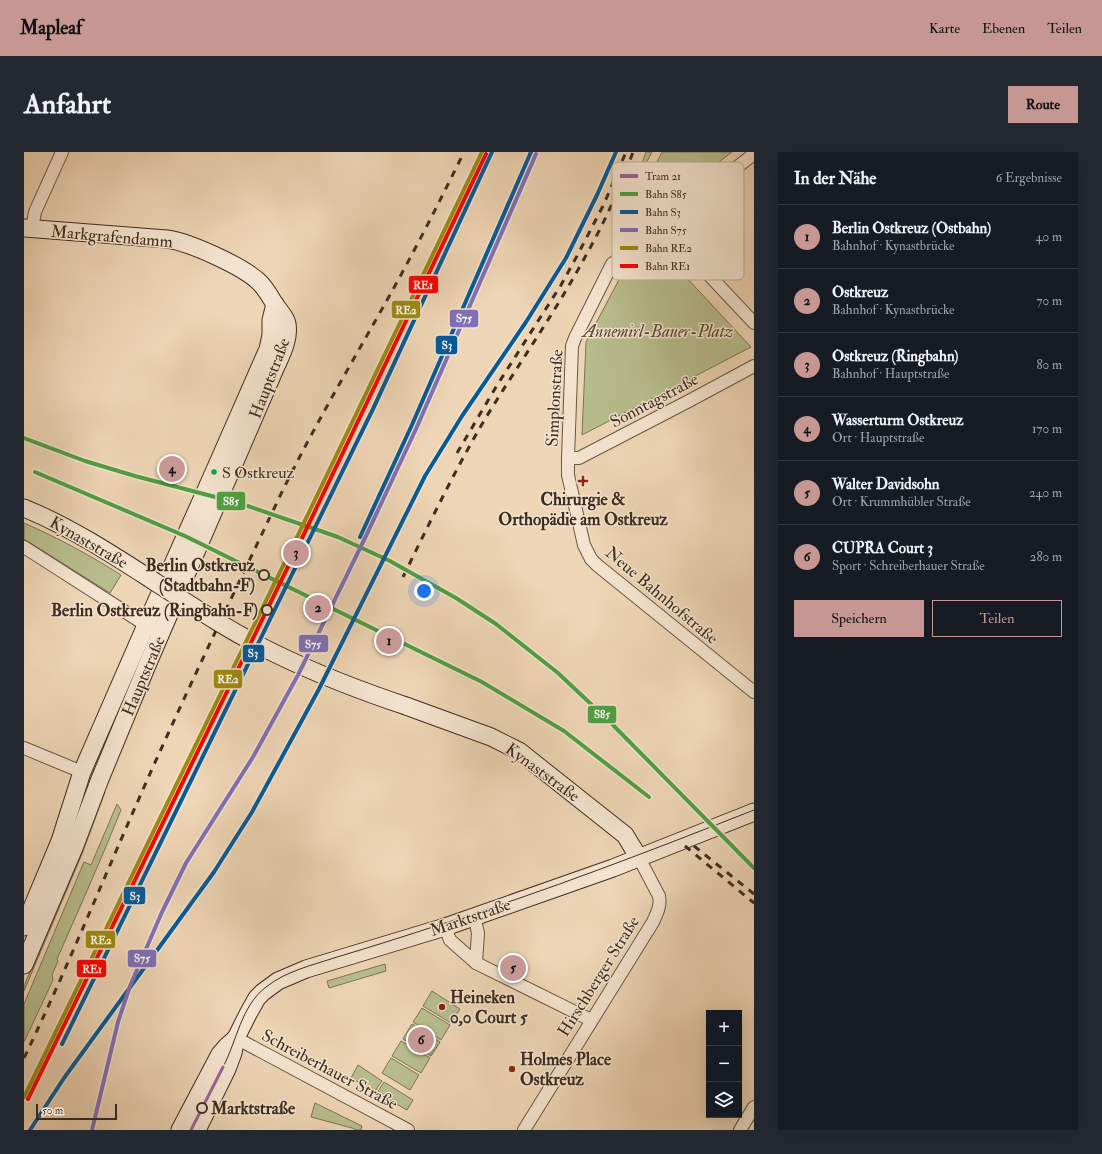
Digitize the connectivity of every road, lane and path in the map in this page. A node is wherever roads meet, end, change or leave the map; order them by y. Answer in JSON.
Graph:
{"nodes":[{"id":1,"x":62,"y":152,"type":"edge"},
{"id":2,"x":754,"y":154,"type":"edge"},
{"id":3,"x":744,"y":162,"type":"edge"},
{"id":4,"x":28,"y":228,"type":"edge"},
{"id":5,"x":612,"y":264,"type":"edge"},
{"id":6,"x":714,"y":280,"type":"edge"},
{"id":7,"x":275,"y":304,"type":"junction"},
{"id":8,"x":754,"y":323,"type":"edge"},
{"id":9,"x":754,"y":366,"type":"edge"},
{"id":10,"x":568,"y":458,"type":"junction"},
{"id":11,"x":24,"y":508,"type":"edge"},
{"id":12,"x":24,"y":547,"type":"edge"},
{"id":13,"x":146,"y":625,"type":"junction"},
{"id":14,"x":160,"y":634,"type":"junction"},
{"id":15,"x":754,"y":692,"type":"edge"},
{"id":16,"x":24,"y":748,"type":"edge"},
{"id":17,"x":82,"y":772,"type":"junction"},
{"id":18,"x":100,"y":779,"type":"junction"},
{"id":19,"x":754,"y":812,"type":"edge"},
{"id":20,"x":639,"y":858,"type":"junction"},
{"id":21,"x":474,"y":916,"type":"junction"},
{"id":22,"x":24,"y":927,"type":"edge"},
{"id":23,"x":445,"y":927,"type":"junction"},
{"id":24,"x":476,"y":963,"type":"junction"},
{"id":25,"x":24,"y":965,"type":"edge"},
{"id":26,"x":591,"y":1020,"type":"junction"},
{"id":27,"x":236,"y":1038,"type":"junction"},
{"id":28,"x":754,"y":1107,"type":"edge"},
{"id":29,"x":180,"y":1130,"type":"edge"},
{"id":30,"x":197,"y":1130,"type":"edge"},
{"id":31,"x":408,"y":1130,"type":"edge"},
{"id":32,"x":524,"y":1130,"type":"edge"},
{"id":33,"x":740,"y":1130,"type":"edge"}],
"edges":[{"from":1,"to":4,"type":"street"},
{"from":2,"to":3,"type":"street","name":"Simplonstraße"},
{"from":4,"to":7,"type":"main road","name":"Markgrafendamm"},
{"from":5,"to":10,"type":"street","name":"Simplonstraße"},
{"from":6,"to":8,"type":"street"},
{"from":7,"to":13,"type":"main road","name":"Hauptstraße"},
{"from":7,"to":14,"type":"main road","name":"Hauptstraße"},
{"from":9,"to":10,"type":"street","name":"Sonntagstraße"},
{"from":10,"to":15,"type":"street","name":"Neue Bahnhofstraße"},
{"from":11,"to":20,"type":"main road","name":"Kynaststraße","bridge":true},
{"from":12,"to":13,"type":"street"},
{"from":13,"to":14,"type":"street"},
{"from":13,"to":17,"type":"main road","name":"Hauptstraße"},
{"from":14,"to":18,"type":"main road","name":"Hauptstraße"},
{"from":16,"to":17,"type":"street"},
{"from":17,"to":18,"type":"main road"},
{"from":17,"to":22,"type":"main road","name":"Hauptstraße"},
{"from":18,"to":25,"type":"main road","name":"Hauptstraße"},
{"from":19,"to":20,"type":"main road","name":"Marktstraße"},
{"from":20,"to":21,"type":"main road","name":"Marktstraße"},
{"from":20,"to":26,"type":"street","name":"Hirschberger Straße"},
{"from":21,"to":23,"type":"main road","name":"Marktstraße"},
{"from":21,"to":24,"type":"street"},
{"from":23,"to":24,"type":"street"},
{"from":23,"to":27,"type":"main road","name":"Marktstraße"},
{"from":24,"to":26,"type":"street"},
{"from":26,"to":32,"type":"street","name":"Hirschberger Straße"},
{"from":27,"to":29,"type":"main road","name":"Marktstraße"},
{"from":27,"to":30,"type":"main road","name":"Marktstraße"},
{"from":27,"to":31,"type":"street","name":"Schreiberhauer Straße"},
{"from":28,"to":33,"type":"street"}]}
